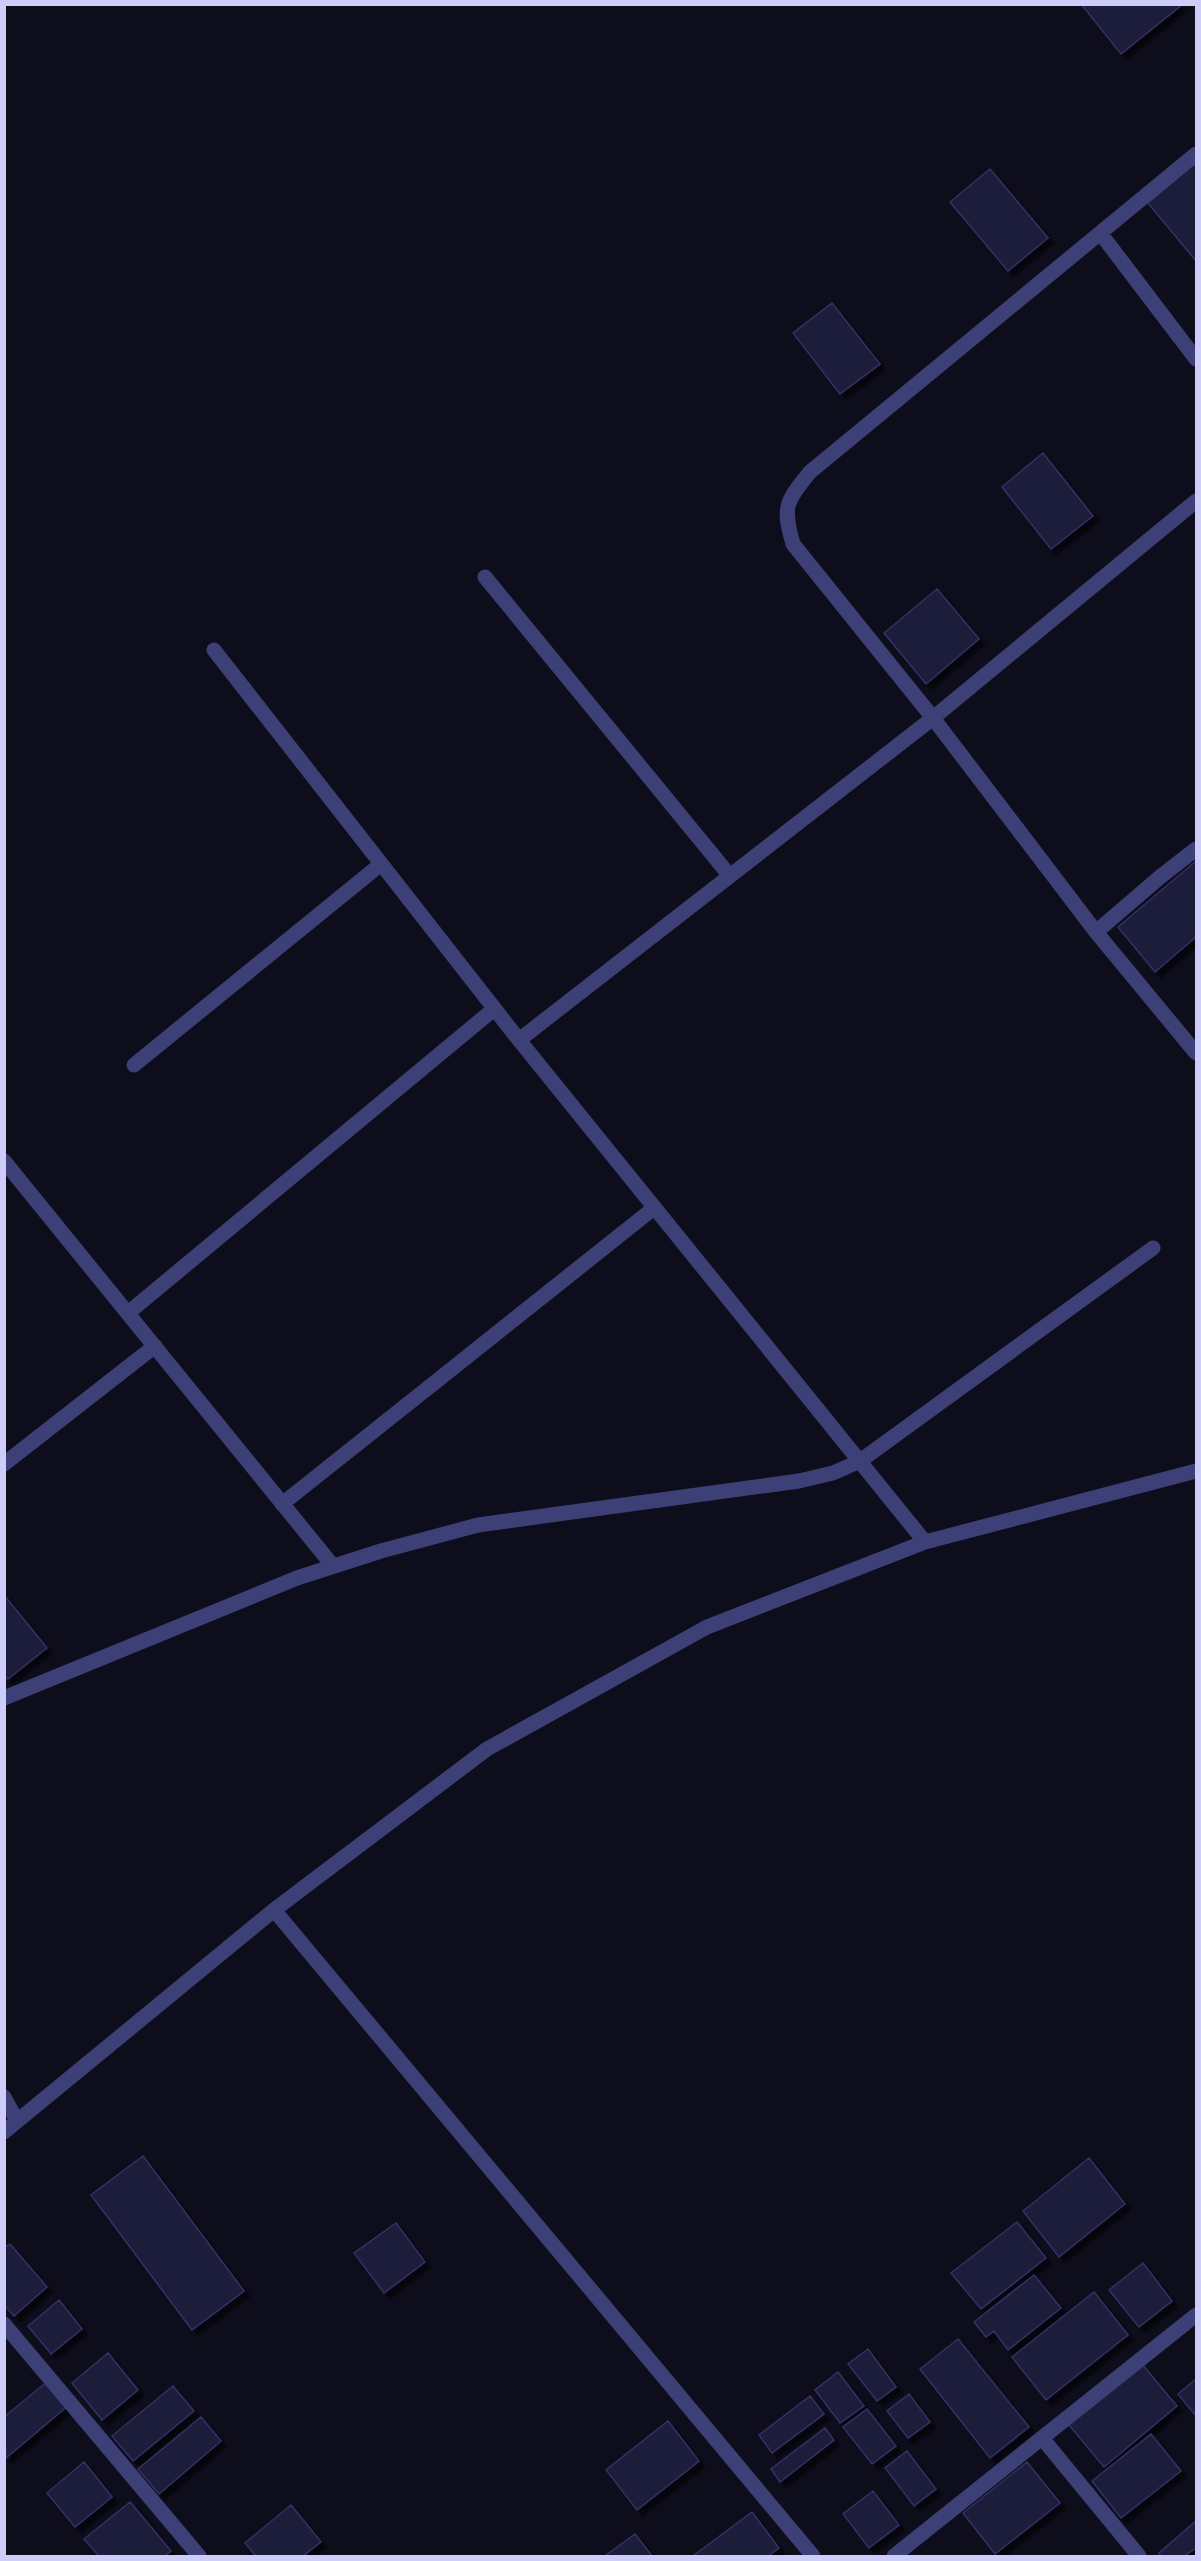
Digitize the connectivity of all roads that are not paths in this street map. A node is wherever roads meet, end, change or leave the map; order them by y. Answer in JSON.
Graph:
{"nodes":[{"id":1,"x":1197,"y":154,"type":"edge"},
{"id":2,"x":1101,"y":234,"type":"junction"},
{"id":3,"x":1197,"y":359,"type":"edge"},
{"id":4,"x":1197,"y":501,"type":"edge"},
{"id":5,"x":486,"y":577,"type":"dead end"},
{"id":6,"x":214,"y":650,"type":"dead end"},
{"id":7,"x":933,"y":718,"type":"junction"},
{"id":8,"x":1197,"y":849,"type":"edge"},
{"id":9,"x":381,"y":864,"type":"junction"},
{"id":10,"x":730,"y":876,"type":"junction"},
{"id":11,"x":1096,"y":932,"type":"junction"},
{"id":12,"x":494,"y":1009,"type":"junction"},
{"id":13,"x":519,"y":1040,"type":"junction"},
{"id":14,"x":1197,"y":1053,"type":"edge"},
{"id":15,"x":134,"y":1065,"type":"dead end"},
{"id":16,"x":4,"y":1161,"type":"edge"},
{"id":17,"x":654,"y":1208,"type":"junction"},
{"id":18,"x":1153,"y":1248,"type":"dead end"},
{"id":19,"x":128,"y":1313,"type":"junction"},
{"id":20,"x":155,"y":1346,"type":"junction"},
{"id":21,"x":860,"y":1461,"type":"junction"},
{"id":22,"x":4,"y":1464,"type":"edge"},
{"id":23,"x":1197,"y":1471,"type":"edge"},
{"id":24,"x":282,"y":1504,"type":"junction"},
{"id":25,"x":925,"y":1542,"type":"junction"},
{"id":26,"x":333,"y":1566,"type":"junction"},
{"id":27,"x":4,"y":1698,"type":"edge"},
{"id":28,"x":274,"y":1910,"type":"junction"},
{"id":29,"x":4,"y":2097,"type":"edge"},
{"id":30,"x":17,"y":2121,"type":"junction"},
{"id":31,"x":4,"y":2132,"type":"edge"},
{"id":32,"x":1197,"y":2315,"type":"edge"},
{"id":33,"x":4,"y":2324,"type":"edge"},
{"id":34,"x":1042,"y":2438,"type":"junction"},
{"id":35,"x":193,"y":2554,"type":"edge"},
{"id":36,"x":813,"y":2556,"type":"edge"},
{"id":37,"x":894,"y":2556,"type":"edge"},
{"id":38,"x":1139,"y":2556,"type":"edge"}],
"edges":[{"from":1,"to":2,"type":"street"},
{"from":2,"to":3,"type":"street"},
{"from":2,"to":7,"type":"street"},
{"from":4,"to":7,"type":"street"},
{"from":5,"to":10,"type":"street"},
{"from":6,"to":9,"type":"street"},
{"from":7,"to":10,"type":"street"},
{"from":7,"to":11,"type":"street"},
{"from":8,"to":11,"type":"street"},
{"from":9,"to":12,"type":"street"},
{"from":9,"to":15,"type":"street"},
{"from":10,"to":13,"type":"street"},
{"from":11,"to":14,"type":"street"},
{"from":12,"to":13,"type":"street"},
{"from":12,"to":19,"type":"street"},
{"from":13,"to":17,"type":"street"},
{"from":16,"to":19,"type":"street"},
{"from":17,"to":21,"type":"street"},
{"from":17,"to":24,"type":"street"},
{"from":18,"to":21,"type":"street"},
{"from":19,"to":20,"type":"street"},
{"from":20,"to":22,"type":"street"},
{"from":20,"to":24,"type":"street"},
{"from":21,"to":25,"type":"street"},
{"from":21,"to":26,"type":"street"},
{"from":23,"to":25,"type":"street"},
{"from":24,"to":26,"type":"street"},
{"from":25,"to":28,"type":"street"},
{"from":26,"to":27,"type":"street"},
{"from":28,"to":30,"type":"street"},
{"from":28,"to":36,"type":"street"},
{"from":29,"to":30,"type":"street"},
{"from":30,"to":31,"type":"street"},
{"from":32,"to":34,"type":"street"},
{"from":33,"to":35,"type":"street"},
{"from":34,"to":37,"type":"street"},
{"from":34,"to":38,"type":"street"}]}
